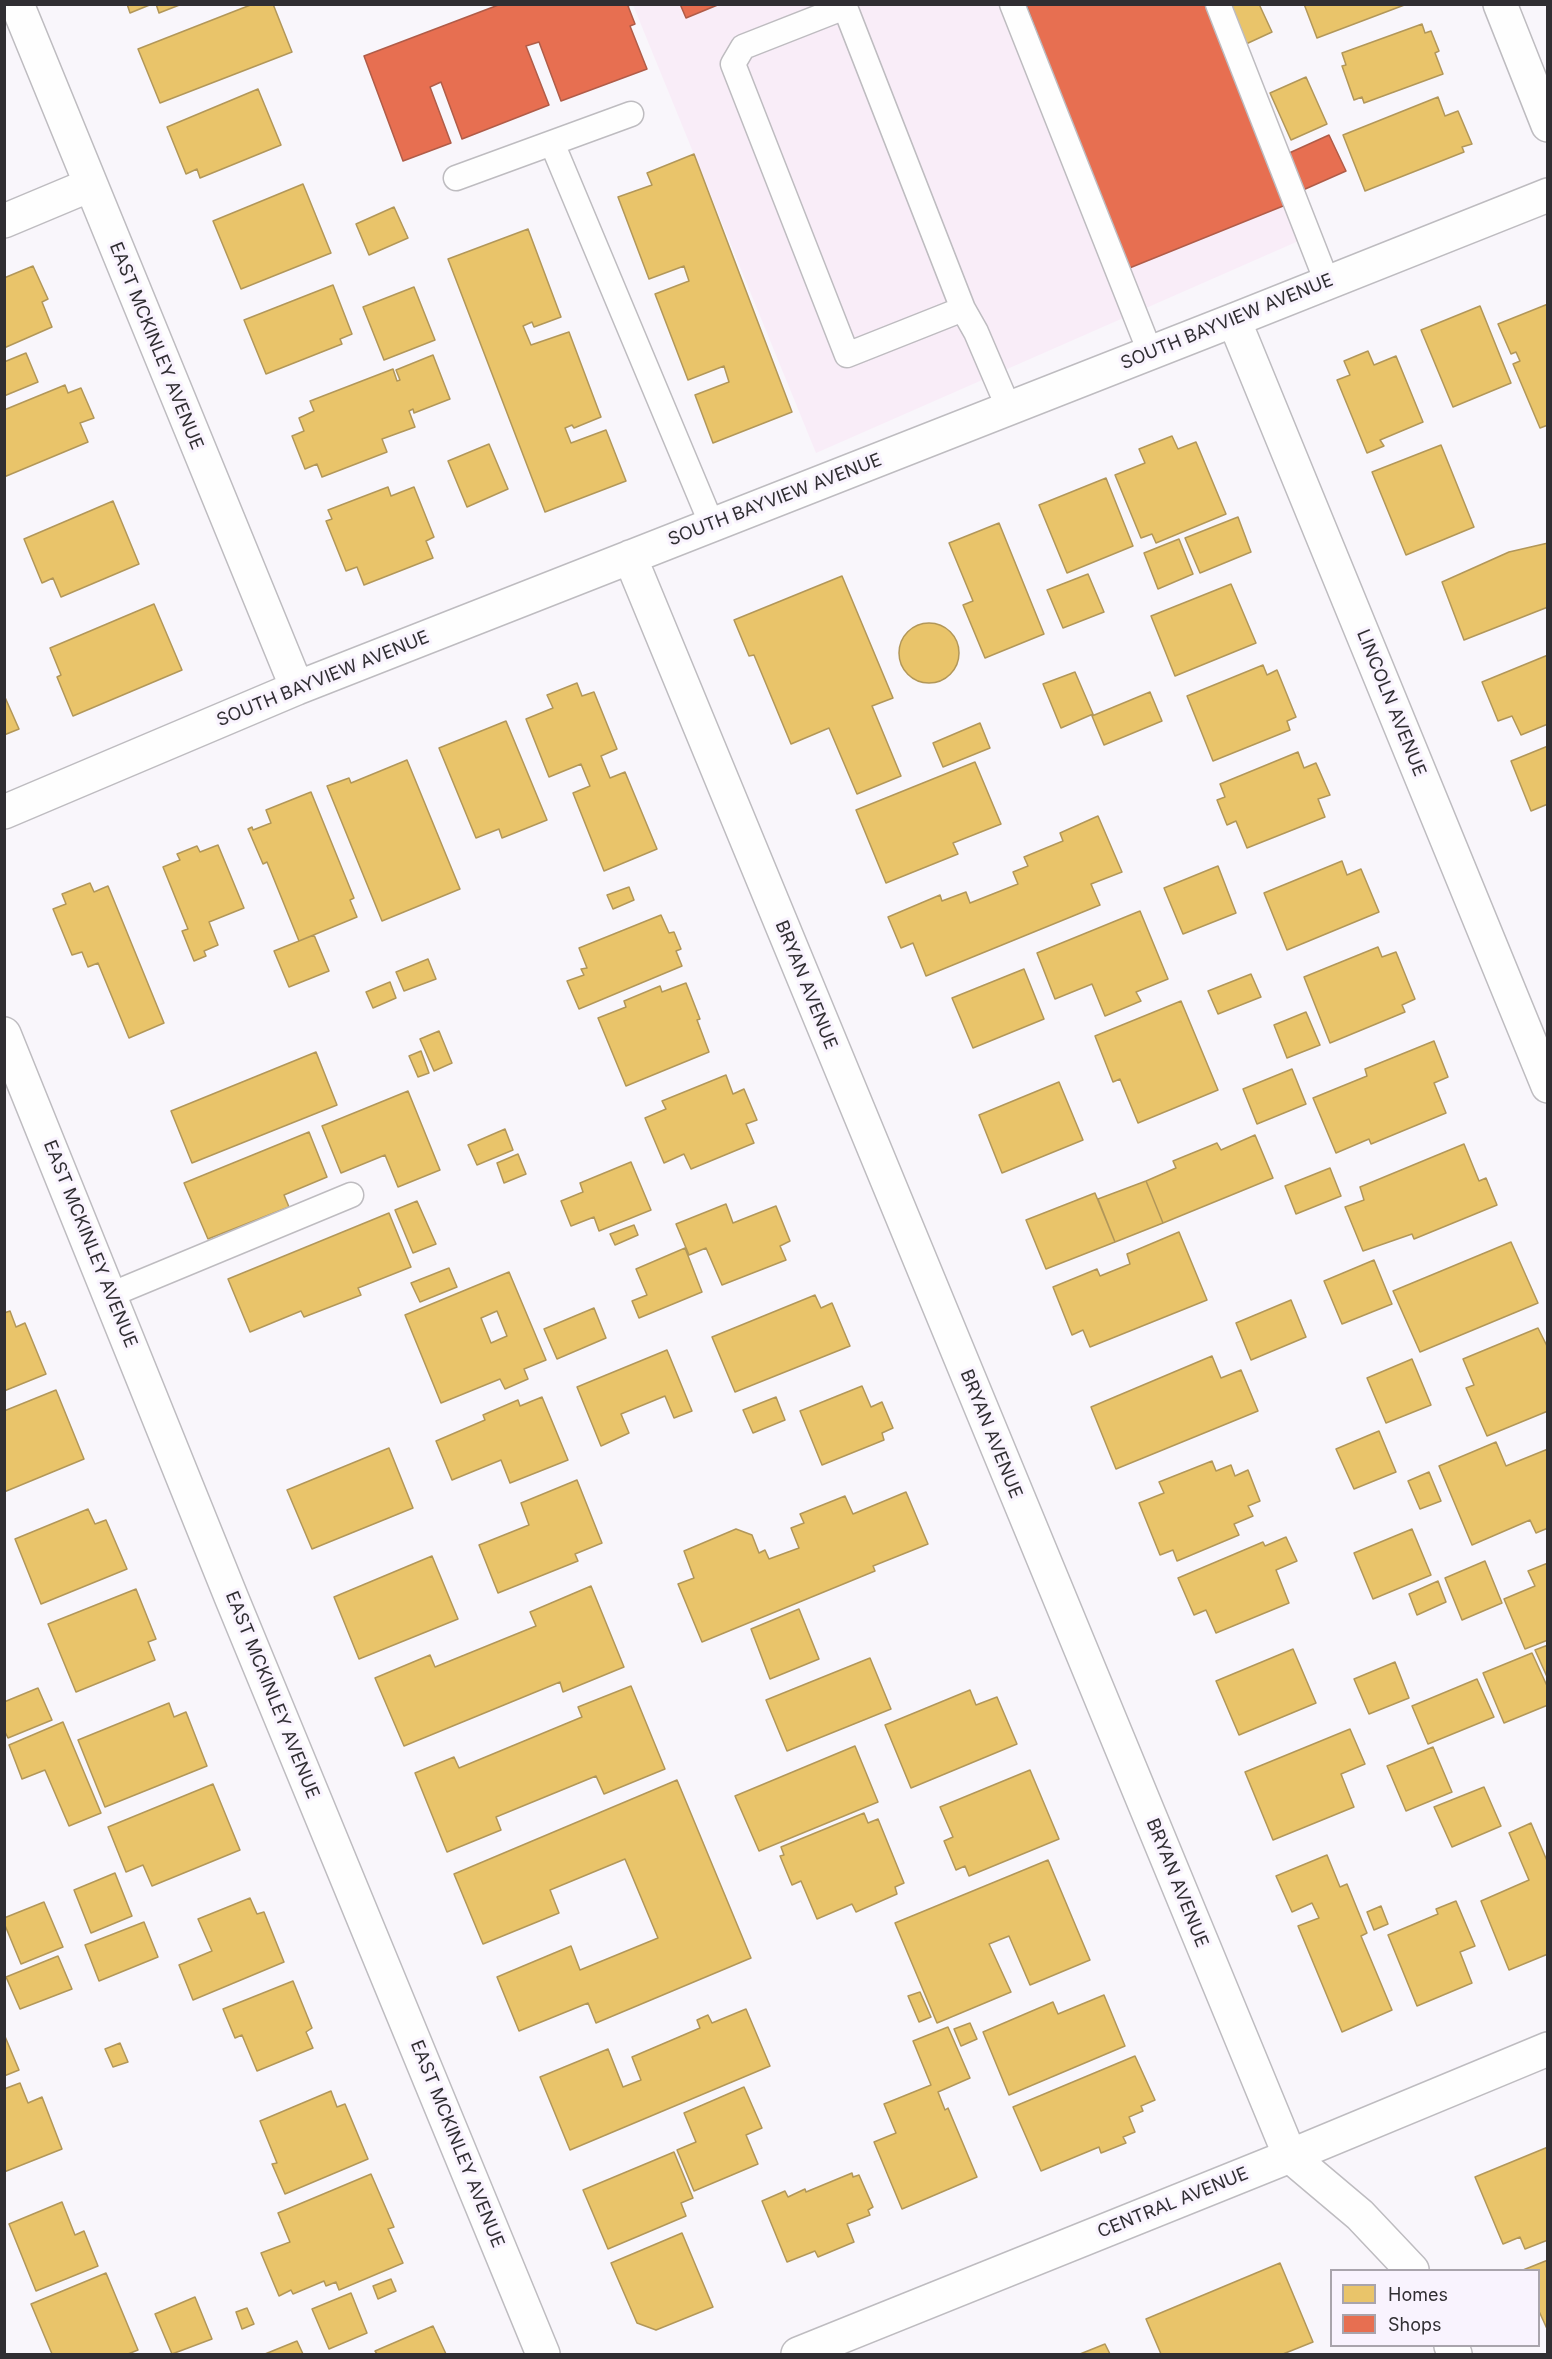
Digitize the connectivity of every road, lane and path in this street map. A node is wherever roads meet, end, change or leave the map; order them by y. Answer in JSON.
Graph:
{"nodes":[{"id":1,"x":17,"y":4,"type":"edge"},
{"id":2,"x":1012,"y":4,"type":"edge"},
{"id":3,"x":1218,"y":4,"type":"edge"},
{"id":4,"x":1500,"y":4,"type":"edge"},
{"id":5,"x":630,"y":114,"type":"dead end"},
{"id":6,"x":1548,"y":125,"type":"edge"},
{"id":7,"x":552,"y":143,"type":"junction"},
{"id":8,"x":456,"y":178,"type":"dead end"},
{"id":9,"x":90,"y":185,"type":"junction"},
{"id":10,"x":1548,"y":195,"type":"edge"},
{"id":11,"x":4,"y":221,"type":"edge"},
{"id":12,"x":1327,"y":282,"type":"junction"},
{"id":13,"x":963,"y":309,"type":"junction"},
{"id":14,"x":1234,"y":320,"type":"junction"},
{"id":15,"x":1150,"y":352,"type":"junction"},
{"id":16,"x":1009,"y":409,"type":"junction"},
{"id":17,"x":712,"y":525,"type":"junction"},
{"id":18,"x":630,"y":557,"type":"junction"},
{"id":19,"x":297,"y":688,"type":"junction"},
{"id":20,"x":4,"y":812,"type":"edge"},
{"id":21,"x":4,"y":1034,"type":"edge"},
{"id":22,"x":1548,"y":1086,"type":"edge"},
{"id":23,"x":351,"y":1195,"type":"dead end"},
{"id":24,"x":110,"y":1295,"type":"junction"},
{"id":25,"x":1548,"y":2049,"type":"edge"},
{"id":26,"x":1290,"y":2156,"type":"junction"},
{"id":27,"x":1410,"y":2269,"type":"edge"},
{"id":28,"x":543,"y":2355,"type":"edge"},
{"id":29,"x":798,"y":2355,"type":"edge"}],
"edges":[{"from":1,"to":9,"type":"street","name":"EAST MCKINLEY AVENUE"},
{"from":2,"to":15,"type":"lane"},
{"from":3,"to":12,"type":"lane"},
{"from":4,"to":6,"type":"street"},
{"from":5,"to":7,"type":"lane"},
{"from":7,"to":8,"type":"lane"},
{"from":7,"to":17,"type":"lane"},
{"from":9,"to":11,"type":"street"},
{"from":9,"to":19,"type":"street","name":"EAST MCKINLEY AVENUE"},
{"from":10,"to":12,"type":"street","name":"SOUTH BAYVIEW AVENUE"},
{"from":12,"to":14,"type":"street","name":"SOUTH BAYVIEW AVENUE"},
{"from":13,"to":13,"type":"lane"},
{"from":13,"to":16,"type":"lane"},
{"from":14,"to":15,"type":"street","name":"SOUTH BAYVIEW AVENUE"},
{"from":14,"to":22,"type":"street","name":"LINCOLN AVENUE"},
{"from":15,"to":16,"type":"street","name":"SOUTH BAYVIEW AVENUE"},
{"from":16,"to":17,"type":"street","name":"SOUTH BAYVIEW AVENUE"},
{"from":17,"to":18,"type":"street","name":"SOUTH BAYVIEW AVENUE"},
{"from":18,"to":19,"type":"street","name":"SOUTH BAYVIEW AVENUE"},
{"from":18,"to":26,"type":"street","name":"BRYAN AVENUE"},
{"from":19,"to":20,"type":"street","name":"SOUTH BAYVIEW AVENUE"},
{"from":21,"to":24,"type":"street","name":"EAST MCKINLEY AVENUE"},
{"from":23,"to":24,"type":"lane"},
{"from":24,"to":28,"type":"street","name":"EAST MCKINLEY AVENUE"},
{"from":25,"to":26,"type":"street","name":"CENTRAL AVENUE"},
{"from":26,"to":27,"type":"street","name":"BRYAN AVENUE"},
{"from":26,"to":29,"type":"street","name":"CENTRAL AVENUE"}]}
